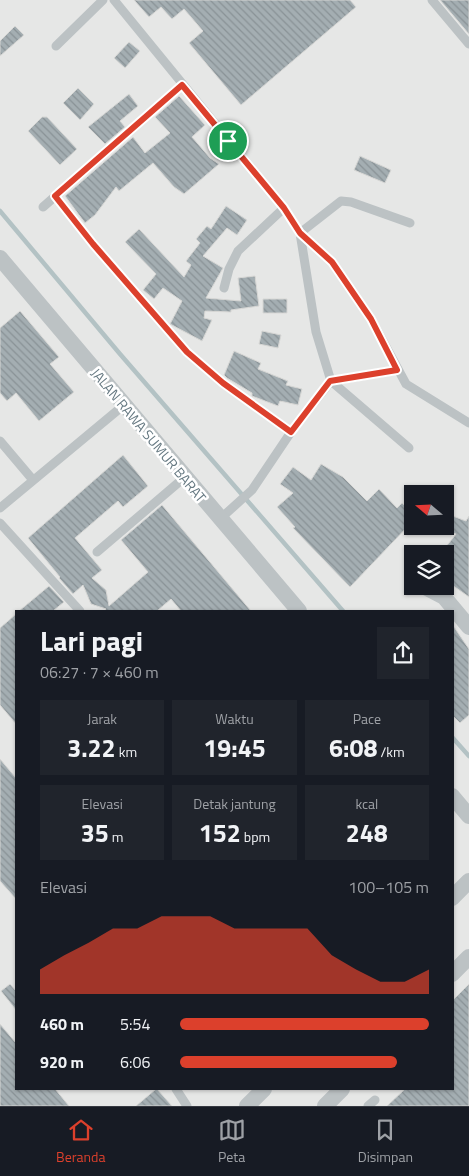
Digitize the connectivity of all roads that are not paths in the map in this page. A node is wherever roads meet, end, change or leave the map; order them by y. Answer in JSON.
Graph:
{"nodes":[{"id":1,"x":103,"y":0,"type":"edge"},
{"id":2,"x":114,"y":0,"type":"edge"},
{"id":3,"x":432,"y":0,"type":"edge"},
{"id":4,"x":469,"y":44,"type":"edge"},
{"id":5,"x":56,"y":46,"type":"dead end"},
{"id":6,"x":182,"y":85,"type":"junction"},
{"id":7,"x":55,"y":196,"type":"junction"},
{"id":8,"x":43,"y":207,"type":"dead end"},
{"id":9,"x":284,"y":208,"type":"junction"},
{"id":10,"x":410,"y":223,"type":"dead end"},
{"id":11,"x":300,"y":233,"type":"junction"},
{"id":12,"x":0,"y":258,"type":"edge"},
{"id":13,"x":224,"y":288,"type":"dead end"},
{"id":14,"x":397,"y":370,"type":"junction"},
{"id":15,"x":330,"y":381,"type":"junction"},
{"id":16,"x":124,"y":405,"type":"junction"},
{"id":17,"x":467,"y":418,"type":"edge"},
{"id":18,"x":291,"y":432,"type":"junction"},
{"id":19,"x":0,"y":441,"type":"edge"},
{"id":20,"x":409,"y":448,"type":"dead end"},
{"id":21,"x":185,"y":478,"type":"junction"},
{"id":22,"x":34,"y":480,"type":"junction"},
{"id":23,"x":0,"y":508,"type":"edge"},
{"id":24,"x":220,"y":519,"type":"junction"},
{"id":25,"x":0,"y":523,"type":"edge"},
{"id":26,"x":97,"y":552,"type":"dead end"},
{"id":27,"x":440,"y":595,"type":"edge"},
{"id":28,"x":79,"y":610,"type":"edge"},
{"id":29,"x":298,"y":610,"type":"edge"},
{"id":30,"x":469,"y":627,"type":"edge"},
{"id":31,"x":454,"y":798,"type":"edge"},
{"id":32,"x":469,"y":816,"type":"edge"},
{"id":33,"x":469,"y":881,"type":"edge"},
{"id":34,"x":454,"y":896,"type":"edge"},
{"id":35,"x":469,"y":957,"type":"edge"},
{"id":36,"x":454,"y":972,"type":"edge"},
{"id":37,"x":177,"y":1090,"type":"edge"},
{"id":38,"x":263,"y":1090,"type":"edge"},
{"id":39,"x":341,"y":1090,"type":"edge"},
{"id":40,"x":187,"y":1106,"type":"edge"},
{"id":41,"x":247,"y":1106,"type":"edge"},
{"id":42,"x":325,"y":1106,"type":"edge"}],
"edges":[{"from":1,"to":5,"type":"lane"},
{"from":2,"to":6,"type":"lane"},
{"from":3,"to":4,"type":"lane"},
{"from":6,"to":7,"type":"lane"},
{"from":6,"to":9,"type":"lane"},
{"from":7,"to":8,"type":"lane"},
{"from":7,"to":18,"type":"lane"},
{"from":9,"to":11,"type":"lane"},
{"from":9,"to":13,"type":"lane"},
{"from":10,"to":11,"type":"lane"},
{"from":11,"to":14,"type":"lane"},
{"from":11,"to":15,"type":"lane"},
{"from":12,"to":16,"type":"street","name":"JALAN RAWA SUMUR BARAT"},
{"from":14,"to":15,"type":"lane"},
{"from":14,"to":17,"type":"lane"},
{"from":15,"to":18,"type":"lane"},
{"from":15,"to":20,"type":"lane"},
{"from":16,"to":21,"type":"street","name":"JALAN RAWA SUMUR BARAT"},
{"from":16,"to":22,"type":"lane"},
{"from":18,"to":24,"type":"lane"},
{"from":19,"to":22,"type":"lane"},
{"from":21,"to":24,"type":"street","name":"JALAN RAWA SUMUR BARAT"},
{"from":21,"to":26,"type":"lane"},
{"from":22,"to":23,"type":"lane"},
{"from":24,"to":29,"type":"street","name":"JALAN RAWA SUMUR BARAT"},
{"from":25,"to":28,"type":"lane"},
{"from":27,"to":30,"type":"street"},
{"from":31,"to":32,"type":"street"},
{"from":33,"to":34,"type":"street"},
{"from":35,"to":36,"type":"street"},
{"from":37,"to":40,"type":"lane"},
{"from":38,"to":41,"type":"street"},
{"from":39,"to":42,"type":"street"}]}
